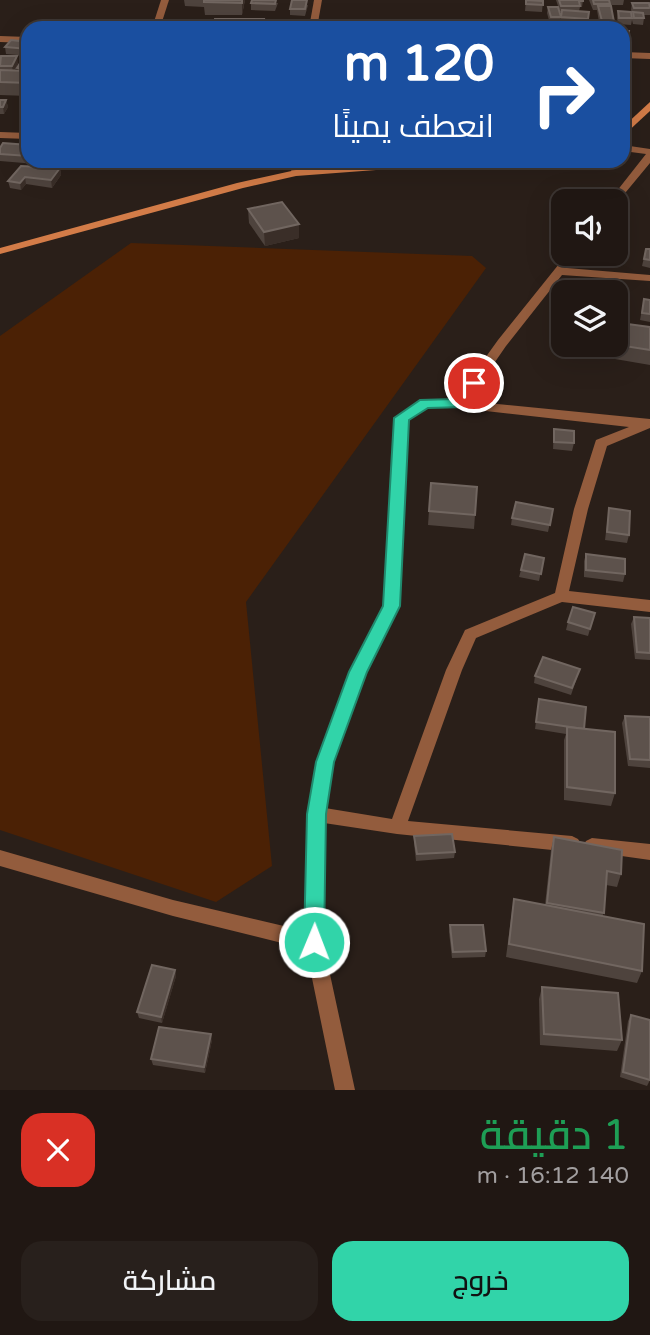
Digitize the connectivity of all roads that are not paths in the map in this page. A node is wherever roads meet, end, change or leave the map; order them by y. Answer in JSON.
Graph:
{"nodes":[{"id":1,"x":165,"y":0,"type":"edge"},
{"id":2,"x":318,"y":0,"type":"edge"},
{"id":3,"x":158,"y":21,"type":"edge"},
{"id":4,"x":314,"y":21,"type":"edge"},
{"id":5,"x":0,"y":39,"type":"edge"},
{"id":6,"x":21,"y":40,"type":"edge"},
{"id":7,"x":630,"y":55,"type":"edge"},
{"id":8,"x":650,"y":56,"type":"edge"},
{"id":9,"x":650,"y":105,"type":"edge"},
{"id":10,"x":630,"y":126,"type":"edge"},
{"id":11,"x":0,"y":135,"type":"edge"},
{"id":12,"x":21,"y":136,"type":"edge"},
{"id":13,"x":630,"y":150,"type":"edge"},
{"id":14,"x":650,"y":154,"type":"edge"},
{"id":15,"x":293,"y":168,"type":"edge"},
{"id":16,"x":623,"y":189,"type":"edge"},
{"id":17,"x":0,"y":251,"type":"edge"},
{"id":18,"x":563,"y":266,"type":"edge"},
{"id":19,"x":559,"y":271,"type":"junction"},
{"id":20,"x":650,"y":278,"type":"edge"},
{"id":21,"x":459,"y":404,"type":"junction"},
{"id":22,"x":649,"y":424,"type":"edge"},
{"id":23,"x":561,"y":596,"type":"junction"},
{"id":24,"x":650,"y":606,"type":"edge"},
{"id":25,"x":316,"y":814,"type":"junction"},
{"id":26,"x":397,"y":827,"type":"junction"},
{"id":27,"x":650,"y":852,"type":"edge"},
{"id":28,"x":0,"y":858,"type":"edge"},
{"id":29,"x":314,"y":942,"type":"junction"},
{"id":30,"x":345,"y":1090,"type":"edge"}],
"edges":[{"from":1,"to":3,"type":"street"},
{"from":2,"to":4,"type":"street"},
{"from":5,"to":6,"type":"street"},
{"from":7,"to":8,"type":"street"},
{"from":9,"to":10,"type":"street"},
{"from":11,"to":12,"type":"street"},
{"from":13,"to":14,"type":"street"},
{"from":14,"to":16,"type":"street"},
{"from":15,"to":17,"type":"street"},
{"from":18,"to":19,"type":"street"},
{"from":19,"to":20,"type":"street"},
{"from":19,"to":21,"type":"street"},
{"from":21,"to":22,"type":"street"},
{"from":21,"to":25,"type":"street"},
{"from":22,"to":23,"type":"street"},
{"from":23,"to":24,"type":"street"},
{"from":23,"to":26,"type":"street"},
{"from":25,"to":26,"type":"street"},
{"from":25,"to":29,"type":"street"},
{"from":26,"to":27,"type":"street"},
{"from":28,"to":29,"type":"street"},
{"from":29,"to":30,"type":"street"}]}
